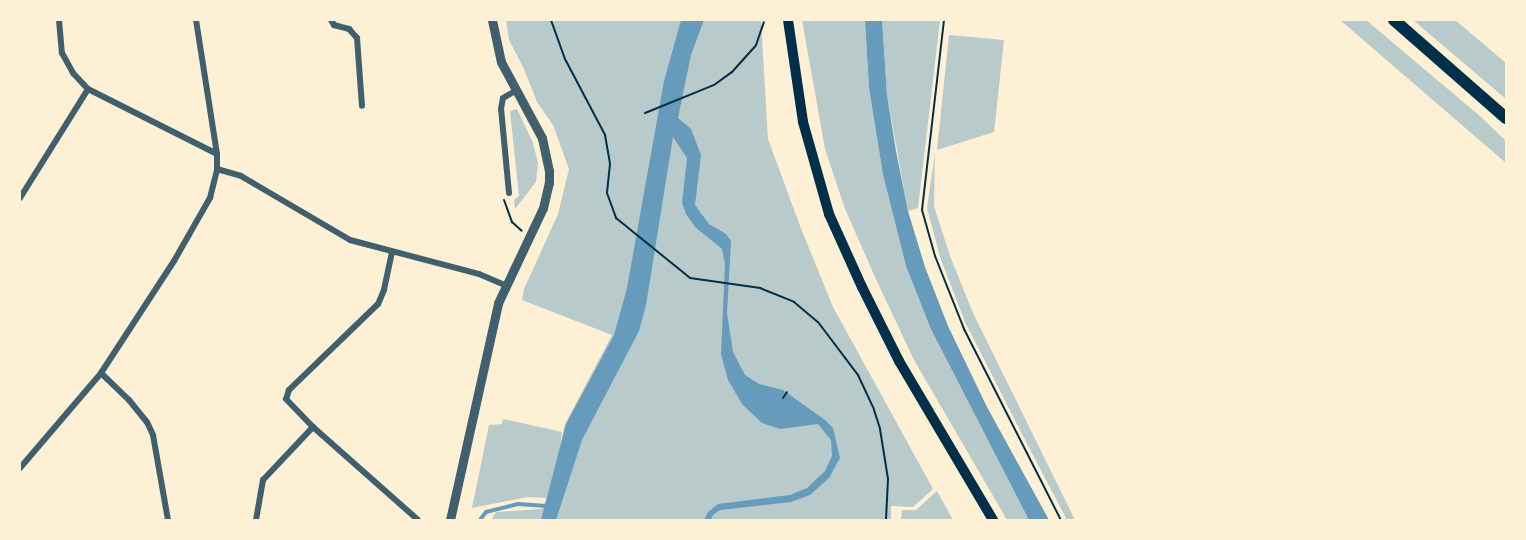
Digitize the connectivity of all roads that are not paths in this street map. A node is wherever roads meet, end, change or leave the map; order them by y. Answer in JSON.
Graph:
{"nodes":[{"id":1,"x":59,"y":20,"type":"edge"},
{"id":2,"x":196,"y":20,"type":"edge"},
{"id":3,"x":331,"y":20,"type":"edge"},
{"id":4,"x":492,"y":20,"type":"edge"},
{"id":5,"x":788,"y":20,"type":"edge"},
{"id":6,"x":1394,"y":20,"type":"edge"},
{"id":7,"x":88,"y":89,"type":"junction"},
{"id":8,"x":515,"y":91,"type":"junction"},
{"id":9,"x":362,"y":106,"type":"dead end"},
{"id":10,"x":1506,"y":118,"type":"edge"},
{"id":11,"x":217,"y":154,"type":"junction"},
{"id":12,"x":217,"y":170,"type":"junction"},
{"id":13,"x":509,"y":193,"type":"road end"},
{"id":14,"x":20,"y":198,"type":"edge"},
{"id":15,"x":392,"y":252,"type":"junction"},
{"id":16,"x":505,"y":285,"type":"junction"},
{"id":17,"x":101,"y":374,"type":"junction"},
{"id":18,"x":313,"y":427,"type":"junction"},
{"id":19,"x":20,"y":468,"type":"edge"},
{"id":20,"x":168,"y":520,"type":"edge"},
{"id":21,"x":256,"y":520,"type":"edge"},
{"id":22,"x":418,"y":520,"type":"edge"},
{"id":23,"x":450,"y":520,"type":"edge"},
{"id":24,"x":993,"y":520,"type":"edge"}],
"edges":[{"from":1,"to":7,"type":"street"},
{"from":2,"to":11,"type":"street"},
{"from":3,"to":9,"type":"street"},
{"from":4,"to":8,"type":"street"},
{"from":5,"to":24,"type":"main road"},
{"from":6,"to":10,"type":"highway"},
{"from":7,"to":11,"type":"street"},
{"from":7,"to":14,"type":"street"},
{"from":8,"to":13,"type":"street"},
{"from":8,"to":16,"type":"street"},
{"from":11,"to":12,"type":"street"},
{"from":12,"to":15,"type":"street"},
{"from":12,"to":17,"type":"street"},
{"from":15,"to":16,"type":"street"},
{"from":15,"to":18,"type":"street"},
{"from":16,"to":23,"type":"street"},
{"from":17,"to":19,"type":"street"},
{"from":17,"to":20,"type":"street"},
{"from":18,"to":21,"type":"street"},
{"from":18,"to":22,"type":"street"}]}
